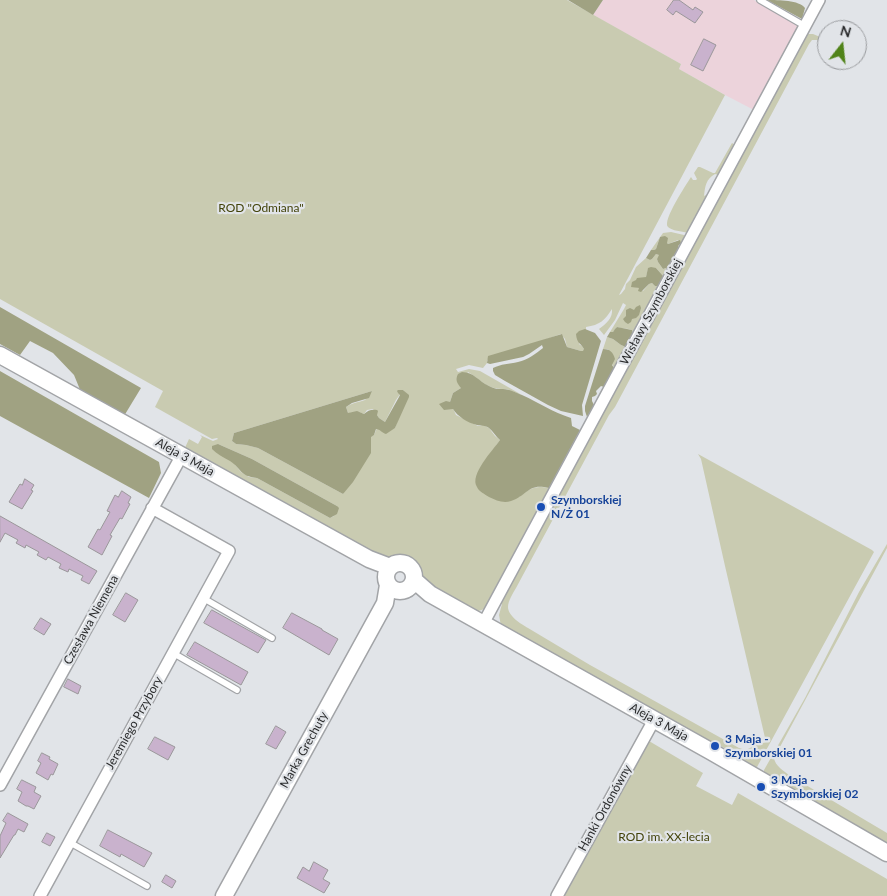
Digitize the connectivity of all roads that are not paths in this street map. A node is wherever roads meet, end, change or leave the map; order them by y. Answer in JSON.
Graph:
{"nodes":[{"id":1,"x":760,"y":0,"type":"edge"},
{"id":2,"x":819,"y":0,"type":"edge"},
{"id":3,"x":805,"y":26,"type":"junction"},
{"id":4,"x":0,"y":355,"type":"edge"},
{"id":5,"x":182,"y":455,"type":"junction"},
{"id":6,"x":152,"y":508,"type":"junction"},
{"id":7,"x":398,"y":581,"type":"junction"},
{"id":8,"x":203,"y":598,"type":"junction"},
{"id":9,"x":483,"y":624,"type":"junction"},
{"id":10,"x":272,"y":638,"type":"dead end"},
{"id":11,"x":172,"y":654,"type":"junction"},
{"id":12,"x":237,"y":690,"type":"dead end"},
{"id":13,"x":654,"y":720,"type":"junction"},
{"id":14,"x":0,"y":785,"type":"edge"},
{"id":15,"x":69,"y":842,"type":"junction"},
{"id":16,"x":887,"y":853,"type":"edge"},
{"id":17,"x":147,"y":886,"type":"dead end"},
{"id":18,"x":40,"y":896,"type":"edge"},
{"id":19,"x":224,"y":896,"type":"edge"},
{"id":20,"x":557,"y":896,"type":"edge"}],
"edges":[{"from":1,"to":3,"type":"lane"},
{"from":2,"to":3,"type":"street","name":"Wisławy Szymborskiej"},
{"from":3,"to":9,"type":"street","name":"Wisławy Szymborskiej"},
{"from":4,"to":5,"type":"street","name":"Aleja 3 Maja"},
{"from":5,"to":6,"type":"street","name":"Czesława Niemena"},
{"from":5,"to":7,"type":"street","name":"Aleja 3 Maja"},
{"from":6,"to":8,"type":"street","name":"Jeremiego Przybory"},
{"from":6,"to":14,"type":"street","name":"Czesława Niemena"},
{"from":7,"to":9,"type":"street","name":"Aleja 3 Maja"},
{"from":7,"to":19,"type":"street","name":"Marka Grechuty"},
{"from":8,"to":10,"type":"lane"},
{"from":8,"to":11,"type":"street","name":"Jeremiego Przybory"},
{"from":9,"to":13,"type":"street","name":"Aleja 3 Maja"},
{"from":11,"to":12,"type":"lane"},
{"from":11,"to":15,"type":"street","name":"Jeremiego Przybory"},
{"from":13,"to":16,"type":"street","name":"Aleja 3 Maja"},
{"from":13,"to":20,"type":"street","name":"Hanki Ordonówny"},
{"from":15,"to":17,"type":"lane"},
{"from":15,"to":18,"type":"street","name":"Jeremiego Przybory"}]}
